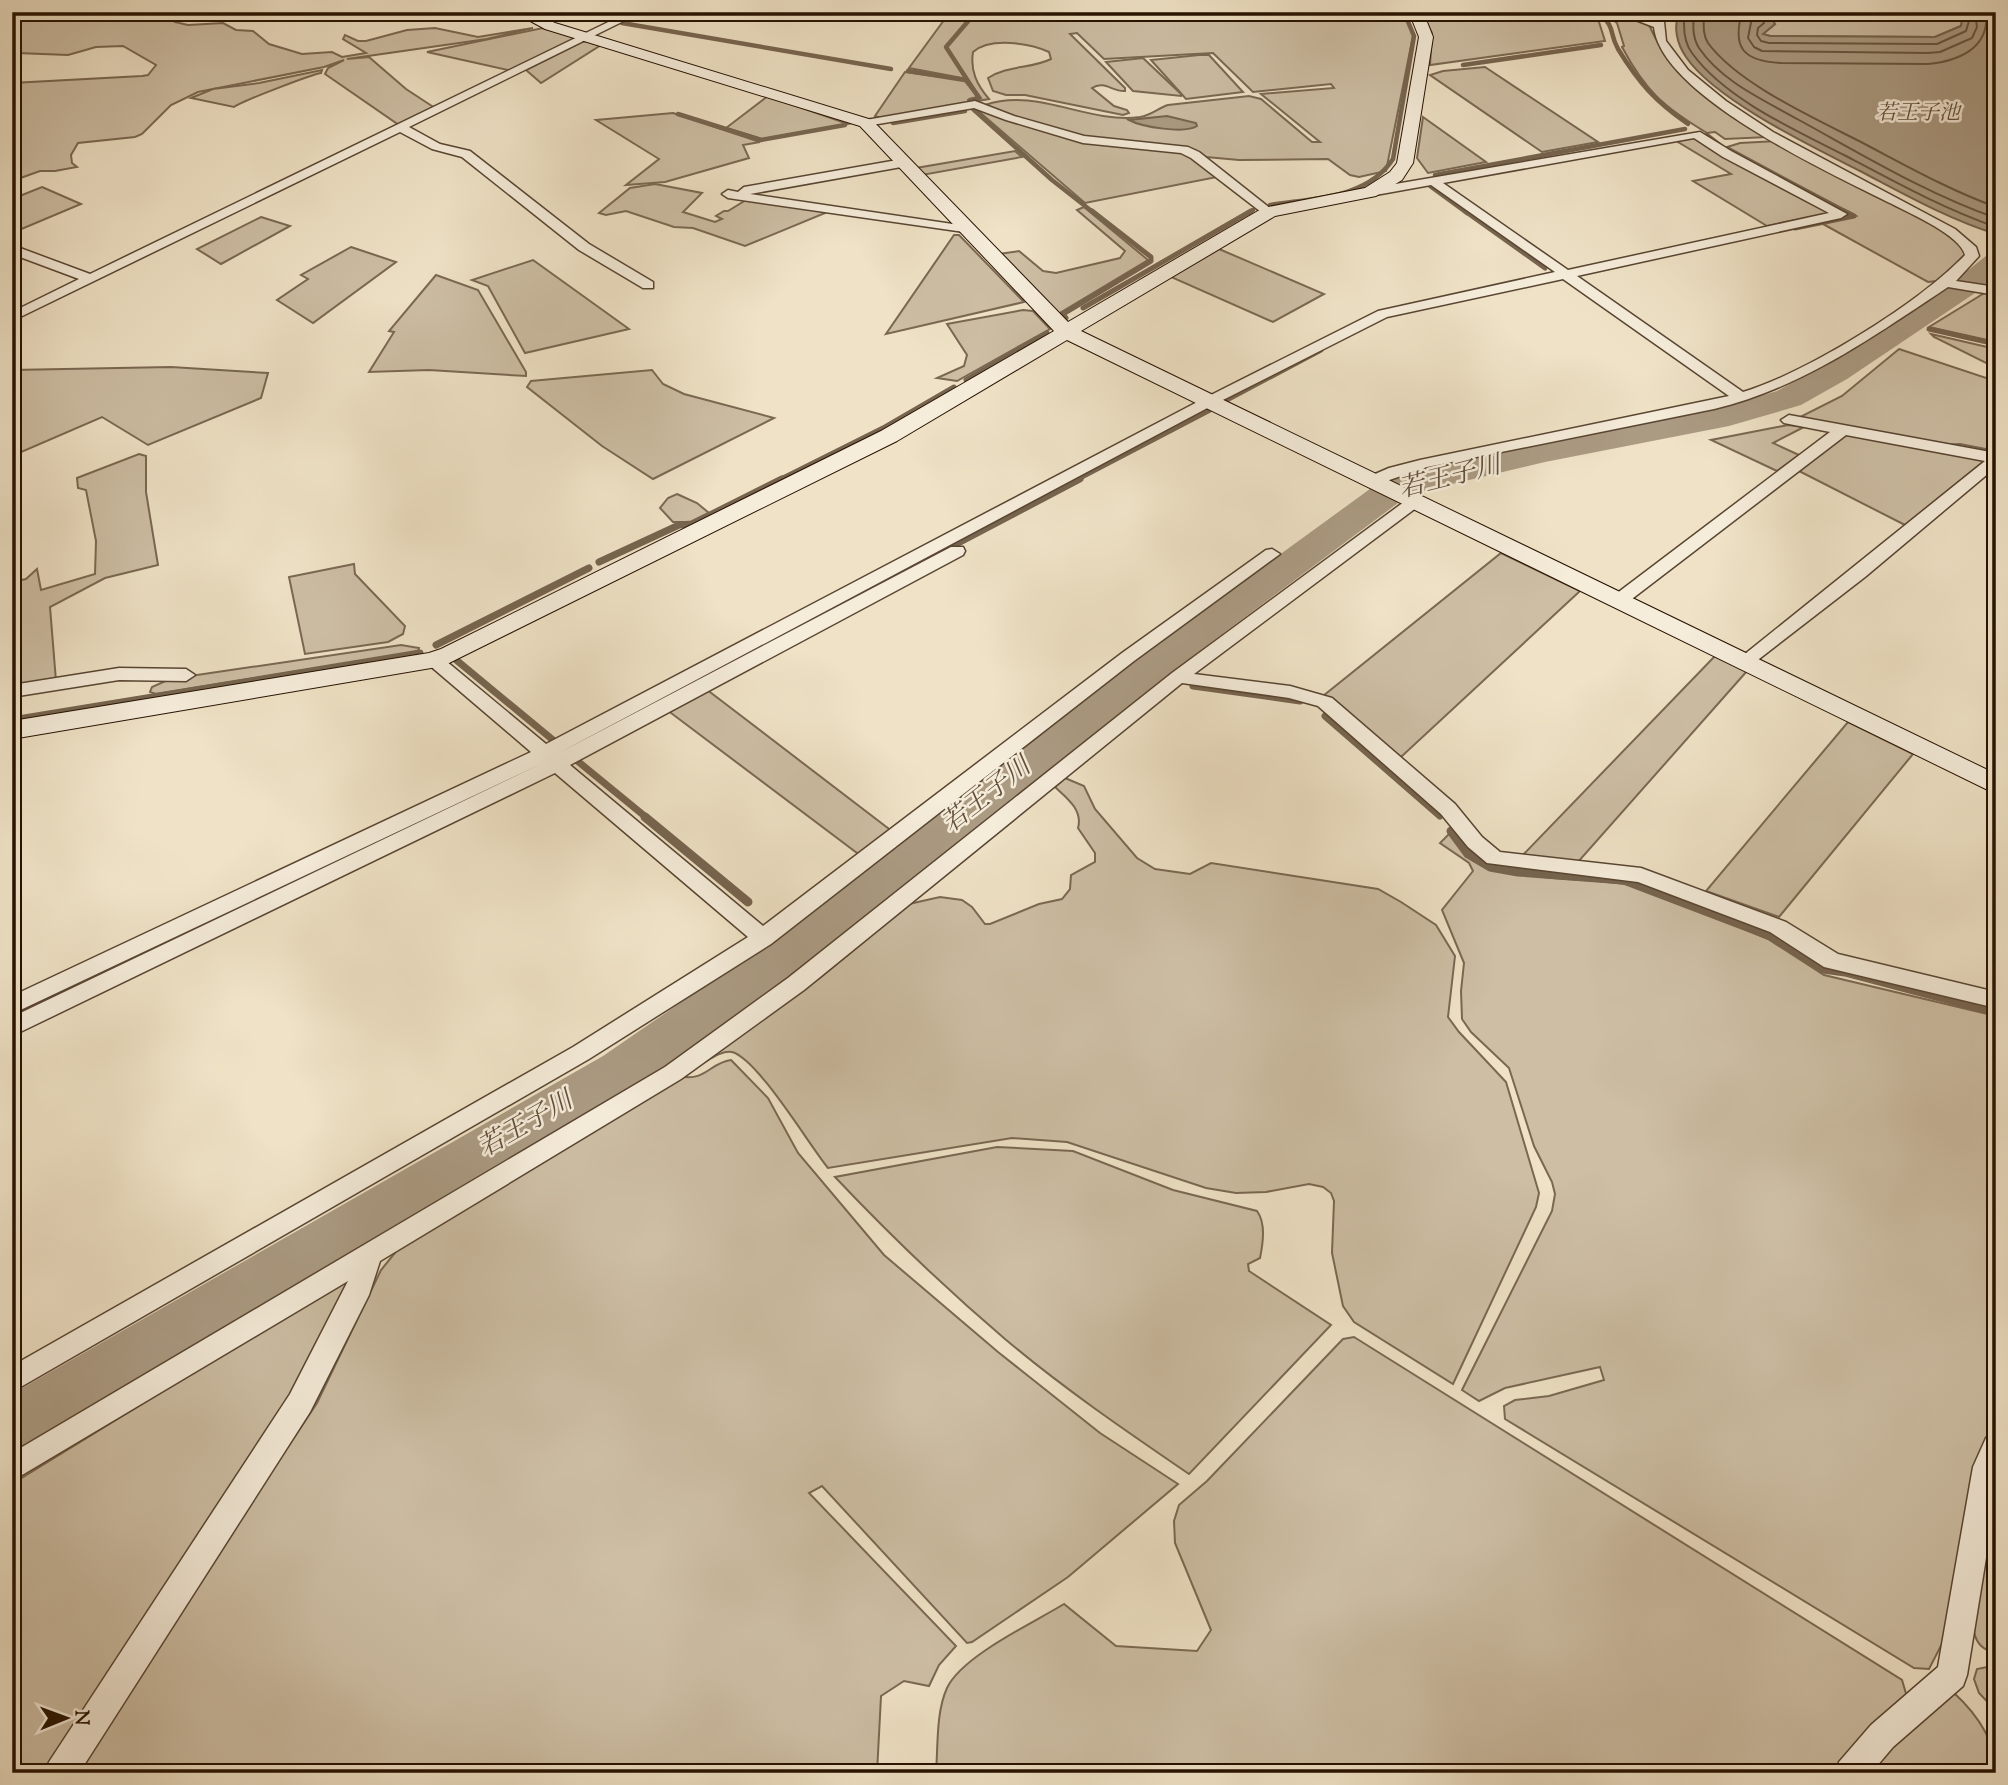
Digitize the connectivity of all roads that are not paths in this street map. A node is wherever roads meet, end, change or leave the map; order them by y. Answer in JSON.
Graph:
{"nodes":[{"id":1,"x":521,"y":12,"type":"edge"},
{"id":2,"x":638,"y":12,"type":"edge"},
{"id":3,"x":1416,"y":12,"type":"edge"},
{"id":4,"x":1620,"y":12,"type":"edge"},
{"id":5,"x":1656,"y":18,"type":"edge"},
{"id":6,"x":587,"y":37,"type":"junction"},
{"id":7,"x":866,"y":123,"type":"junction"},
{"id":8,"x":400,"y":127,"type":"junction"},
{"id":9,"x":903,"y":163,"type":"junction"},
{"id":10,"x":1433,"y":181,"type":"junction"},
{"id":11,"x":1370,"y":192,"type":"junction"},
{"id":12,"x":1269,"y":212,"type":"junction"},
{"id":13,"x":966,"y":230,"type":"junction"},
{"id":14,"x":12,"y":249,"type":"edge"},
{"id":15,"x":1568,"y":275,"type":"junction"},
{"id":16,"x":92,"y":279,"type":"junction"},
{"id":17,"x":1946,"y":283,"type":"junction"},
{"id":18,"x":649,"y":285,"type":"dead end"},
{"id":19,"x":1995,"y":291,"type":"edge"},
{"id":20,"x":12,"y":317,"type":"edge"},
{"id":21,"x":1065,"y":331,"type":"junction"},
{"id":22,"x":1741,"y":397,"type":"junction"},
{"id":23,"x":1216,"y":406,"type":"junction"},
{"id":24,"x":1789,"y":420,"type":"dead end"},
{"id":25,"x":1843,"y":430,"type":"junction"},
{"id":26,"x":1996,"y":459,"type":"edge"},
{"id":27,"x":1375,"y":483,"type":"junction"},
{"id":28,"x":1411,"y":500,"type":"junction"},
{"id":29,"x":1272,"y":554,"type":"dead end"},
{"id":30,"x":1618,"y":601,"type":"junction"},
{"id":31,"x":434,"y":660,"type":"junction"},
{"id":32,"x":1744,"y":662,"type":"junction"},
{"id":33,"x":186,"y":675,"type":"dead end"},
{"id":34,"x":1178,"y":677,"type":"junction"},
{"id":35,"x":12,"y":691,"type":"edge"},
{"id":36,"x":12,"y":730,"type":"edge"},
{"id":37,"x":551,"y":758,"type":"junction"},
{"id":38,"x":1996,"y":785,"type":"edge"},
{"id":39,"x":763,"y":938,"type":"junction"},
{"id":40,"x":1996,"y":1000,"type":"edge"},
{"id":41,"x":12,"y":1006,"type":"edge"},
{"id":42,"x":12,"y":1027,"type":"edge"},
{"id":43,"x":370,"y":1252,"type":"junction"},
{"id":44,"x":12,"y":1380,"type":"edge"},
{"id":45,"x":1996,"y":1447,"type":"edge"},
{"id":46,"x":12,"y":1468,"type":"edge"},
{"id":47,"x":60,"y":1773,"type":"edge"},
{"id":48,"x":1850,"y":1773,"type":"edge"}],
"edges":[{"from":1,"to":6,"type":"street"},
{"from":2,"to":6,"type":"street"},
{"from":3,"to":11,"type":"street"},
{"from":4,"to":5,"type":"street"},
{"from":5,"to":17,"type":"street"},
{"from":6,"to":7,"type":"street"},
{"from":6,"to":8,"type":"street"},
{"from":7,"to":9,"type":"street"},
{"from":7,"to":12,"type":"street"},
{"from":8,"to":16,"type":"street"},
{"from":8,"to":18,"type":"street"},
{"from":9,"to":13,"type":"street"},
{"from":9,"to":13,"type":"street"},
{"from":10,"to":11,"type":"street"},
{"from":10,"to":15,"type":"street"},
{"from":10,"to":15,"type":"street"},
{"from":11,"to":12,"type":"street"},
{"from":12,"to":21,"type":"street"},
{"from":13,"to":21,"type":"street"},
{"from":14,"to":16,"type":"street"},
{"from":15,"to":22,"type":"street"},
{"from":15,"to":23,"type":"street"},
{"from":16,"to":20,"type":"street"},
{"from":17,"to":19,"type":"street"},
{"from":17,"to":22,"type":"street"},
{"from":21,"to":23,"type":"street"},
{"from":21,"to":31,"type":"street"},
{"from":22,"to":27,"type":"street"},
{"from":23,"to":27,"type":"street"},
{"from":23,"to":37,"type":"street"},
{"from":24,"to":25,"type":"street"},
{"from":25,"to":26,"type":"street"},
{"from":25,"to":30,"type":"street"},
{"from":26,"to":32,"type":"street"},
{"from":27,"to":28,"type":"street"},
{"from":28,"to":30,"type":"street"},
{"from":28,"to":34,"type":"street"},
{"from":29,"to":39,"type":"street"},
{"from":30,"to":32,"type":"street"},
{"from":31,"to":36,"type":"street"},
{"from":31,"to":37,"type":"street"},
{"from":32,"to":38,"type":"street"},
{"from":33,"to":35,"type":"street"},
{"from":34,"to":40,"type":"street"},
{"from":34,"to":43,"type":"street"},
{"from":37,"to":39,"type":"street"},
{"from":37,"to":41,"type":"street"},
{"from":37,"to":42,"type":"street"},
{"from":39,"to":44,"type":"street"},
{"from":43,"to":46,"type":"street"},
{"from":43,"to":47,"type":"street"},
{"from":45,"to":48,"type":"street"}]}
